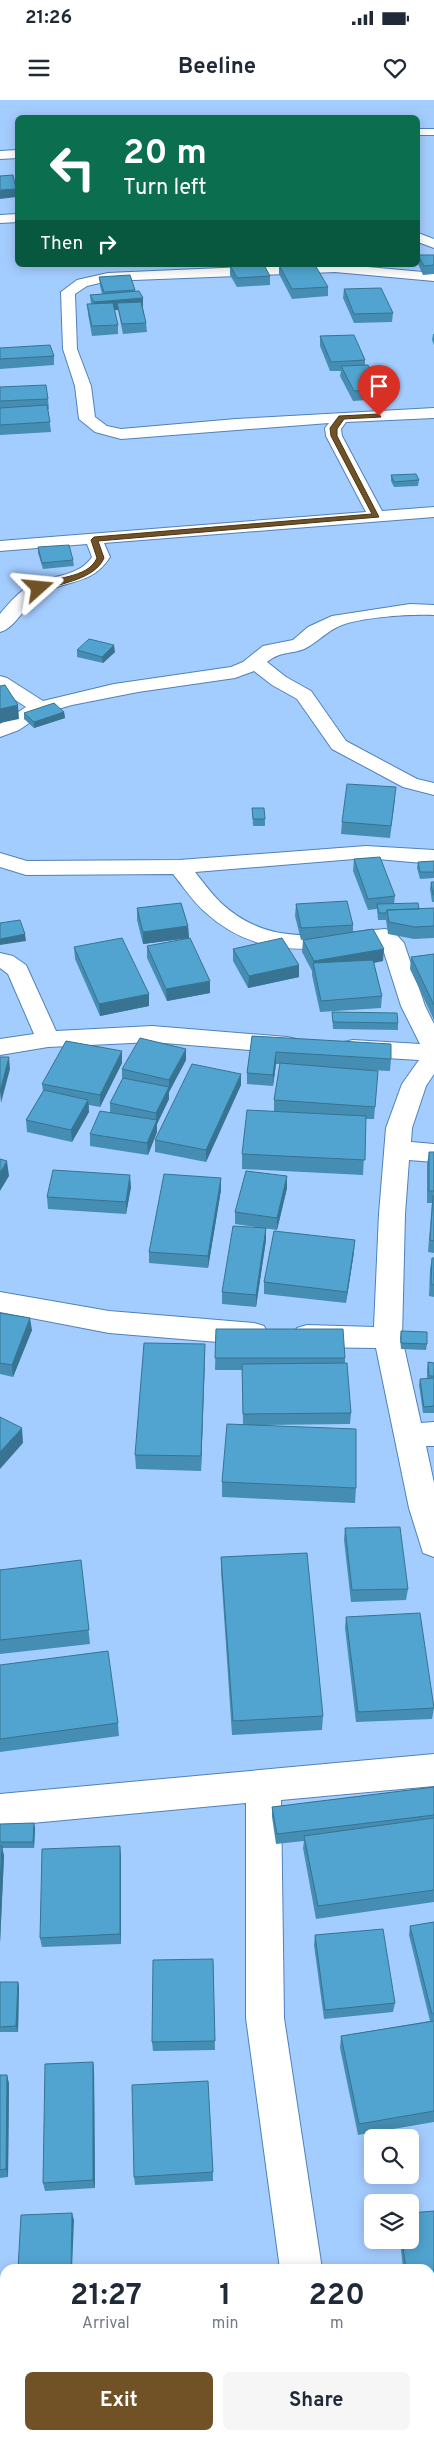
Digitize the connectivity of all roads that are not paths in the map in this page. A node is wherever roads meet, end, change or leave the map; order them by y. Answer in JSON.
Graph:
{"nodes":[{"id":1,"x":420,"y":132,"type":"edge"},
{"id":2,"x":434,"y":132,"type":"edge"},
{"id":3,"x":15,"y":154,"type":"edge"},
{"id":4,"x":0,"y":155,"type":"edge"},
{"id":5,"x":0,"y":218,"type":"edge"},
{"id":6,"x":15,"y":218,"type":"edge"},
{"id":7,"x":420,"y":238,"type":"edge"},
{"id":8,"x":434,"y":244,"type":"edge"},
{"id":9,"x":434,"y":277,"type":"edge"},
{"id":10,"x":434,"y":413,"type":"edge"},
{"id":11,"x":342,"y":418,"type":"junction"},
{"id":12,"x":434,"y":512,"type":"edge"},
{"id":13,"x":376,"y":516,"type":"junction"},
{"id":14,"x":94,"y":540,"type":"junction"},
{"id":15,"x":0,"y":546,"type":"edge"},
{"id":16,"x":434,"y":610,"type":"edge"},
{"id":17,"x":0,"y":626,"type":"edge"},
{"id":18,"x":255,"y":662,"type":"junction"},
{"id":19,"x":0,"y":682,"type":"edge"},
{"id":20,"x":41,"y":708,"type":"junction"},
{"id":21,"x":0,"y":730,"type":"edge"},
{"id":22,"x":434,"y":789,"type":"edge"},
{"id":23,"x":434,"y":857,"type":"edge"},
{"id":24,"x":0,"y":860,"type":"edge"},
{"id":25,"x":180,"y":867,"type":"junction"},
{"id":26,"x":0,"y":960,"type":"edge"},
{"id":27,"x":48,"y":1039,"type":"junction"},
{"id":28,"x":306,"y":1046,"type":"edge"},
{"id":29,"x":0,"y":1047,"type":"edge"},
{"id":30,"x":434,"y":1047,"type":"edge"},
{"id":31,"x":335,"y":1048,"type":"edge"},
{"id":32,"x":434,"y":1053,"type":"edge"},
{"id":33,"x":434,"y":1057,"type":"edge"},
{"id":34,"x":397,"y":1150,"type":"junction"},
{"id":35,"x":434,"y":1153,"type":"edge"},
{"id":36,"x":0,"y":1302,"type":"edge"},
{"id":37,"x":388,"y":1338,"type":"junction"},
{"id":38,"x":421,"y":1435,"type":"edge"},
{"id":39,"x":434,"y":1544,"type":"edge"},
{"id":40,"x":434,"y":1770,"type":"edge"},
{"id":41,"x":262,"y":1786,"type":"junction"},
{"id":42,"x":0,"y":1810,"type":"edge"},
{"id":43,"x":300,"y":2264,"type":"edge"}],
"edges":[{"from":1,"to":2,"type":"street"},
{"from":3,"to":4,"type":"street"},
{"from":5,"to":6,"type":"street"},
{"from":7,"to":8,"type":"street"},
{"from":9,"to":11,"type":"street"},
{"from":10,"to":11,"type":"street"},
{"from":11,"to":13,"type":"street"},
{"from":12,"to":13,"type":"street"},
{"from":13,"to":14,"type":"street"},
{"from":14,"to":15,"type":"street"},
{"from":14,"to":17,"type":"street"},
{"from":16,"to":18,"type":"street"},
{"from":18,"to":20,"type":"street"},
{"from":18,"to":22,"type":"street"},
{"from":19,"to":20,"type":"street"},
{"from":20,"to":21,"type":"street"},
{"from":23,"to":25,"type":"street"},
{"from":24,"to":25,"type":"street"},
{"from":25,"to":30,"type":"street"},
{"from":26,"to":27,"type":"street"},
{"from":27,"to":28,"type":"street"},
{"from":27,"to":29,"type":"street"},
{"from":31,"to":32,"type":"street"},
{"from":33,"to":34,"type":"street"},
{"from":34,"to":35,"type":"street"},
{"from":34,"to":37,"type":"street"},
{"from":36,"to":37,"type":"street"},
{"from":37,"to":38,"type":"street"},
{"from":38,"to":39,"type":"street"},
{"from":40,"to":41,"type":"street"},
{"from":41,"to":42,"type":"street"},
{"from":41,"to":43,"type":"street"}]}
